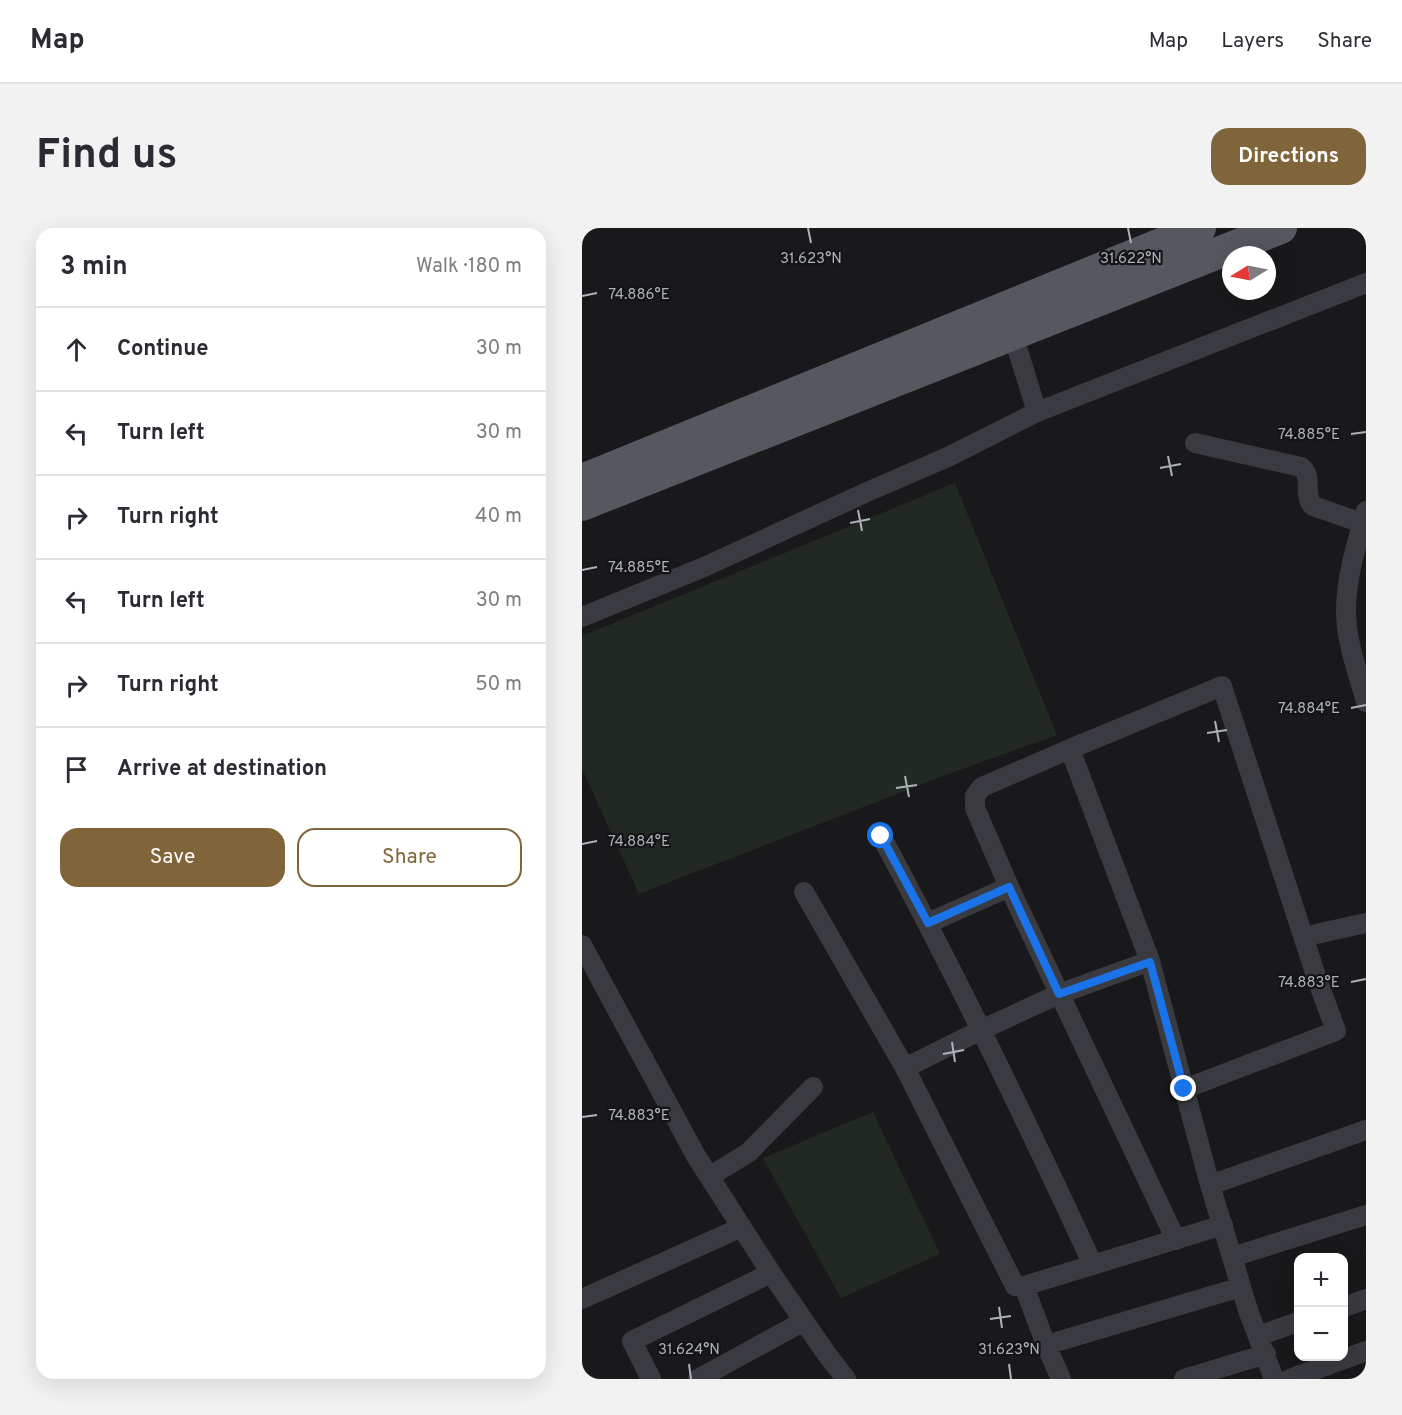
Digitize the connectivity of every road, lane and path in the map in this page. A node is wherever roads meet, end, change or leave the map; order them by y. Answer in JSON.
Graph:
{"nodes":[{"id":1,"x":1200,"y":228,"type":"edge"},
{"id":2,"x":1281,"y":228,"type":"edge"},
{"id":3,"x":1366,"y":283,"type":"edge"},
{"id":4,"x":1013,"y":334,"type":"junction"},
{"id":5,"x":1037,"y":412,"type":"junction"},
{"id":6,"x":1195,"y":442,"type":"dead end"},
{"id":7,"x":582,"y":480,"type":"edge"},
{"id":8,"x":582,"y":505,"type":"edge"},
{"id":9,"x":1364,"y":517,"type":"edge"},
{"id":10,"x":1361,"y":549,"type":"edge"},
{"id":11,"x":582,"y":617,"type":"edge"},
{"id":12,"x":1366,"y":702,"type":"edge"},
{"id":13,"x":1070,"y":749,"type":"junction"},
{"id":14,"x":881,"y":836,"type":"dead end"},
{"id":15,"x":1009,"y":887,"type":"junction"},
{"id":16,"x":804,"y":892,"type":"dead end"},
{"id":17,"x":928,"y":923,"type":"junction"},
{"id":18,"x":1366,"y":923,"type":"edge"},
{"id":19,"x":1316,"y":934,"type":"dead end"},
{"id":20,"x":582,"y":945,"type":"edge"},
{"id":21,"x":1150,"y":962,"type":"junction"},
{"id":22,"x":1059,"y":994,"type":"junction"},
{"id":23,"x":981,"y":1030,"type":"junction"},
{"id":24,"x":905,"y":1068,"type":"junction"},
{"id":25,"x":813,"y":1087,"type":"dead end"},
{"id":26,"x":1184,"y":1089,"type":"junction"},
{"id":27,"x":1366,"y":1130,"type":"edge"},
{"id":28,"x":710,"y":1176,"type":"junction"},
{"id":29,"x":1210,"y":1185,"type":"junction"},
{"id":30,"x":1366,"y":1215,"type":"edge"},
{"id":31,"x":1223,"y":1225,"type":"junction"},
{"id":32,"x":742,"y":1227,"type":"junction"},
{"id":33,"x":1176,"y":1240,"type":"junction"},
{"id":34,"x":1232,"y":1257,"type":"junction"},
{"id":35,"x":1093,"y":1265,"type":"junction"},
{"id":36,"x":771,"y":1273,"type":"junction"},
{"id":37,"x":1024,"y":1286,"type":"junction"},
{"id":38,"x":1241,"y":1287,"type":"junction"},
{"id":39,"x":582,"y":1299,"type":"edge"},
{"id":40,"x":1366,"y":1299,"type":"edge"},
{"id":41,"x":1348,"y":1305,"type":"edge"},
{"id":42,"x":804,"y":1321,"type":"junction"},
{"id":43,"x":1294,"y":1325,"type":"edge"},
{"id":44,"x":1046,"y":1345,"type":"junction"},
{"id":45,"x":1262,"y":1345,"type":"junction"},
{"id":46,"x":1366,"y":1351,"type":"edge"},
{"id":47,"x":651,"y":1379,"type":"edge"},
{"id":48,"x":698,"y":1379,"type":"edge"},
{"id":49,"x":846,"y":1379,"type":"edge"},
{"id":50,"x":1061,"y":1379,"type":"edge"},
{"id":51,"x":1184,"y":1379,"type":"edge"},
{"id":52,"x":1274,"y":1379,"type":"edge"},
{"id":53,"x":1290,"y":1379,"type":"edge"}],
"edges":[{"from":1,"to":7,"type":"main road"},
{"from":2,"to":4,"type":"main road"},
{"from":3,"to":5,"type":"street"},
{"from":4,"to":5,"type":"street"},
{"from":4,"to":8,"type":"main road"},
{"from":5,"to":11,"type":"street"},
{"from":6,"to":9,"type":"street"},
{"from":9,"to":10,"type":"street"},
{"from":10,"to":12,"type":"street"},
{"from":13,"to":15,"type":"street"},
{"from":13,"to":21,"type":"street"},
{"from":13,"to":26,"type":"street"},
{"from":14,"to":17,"type":"street"},
{"from":15,"to":17,"type":"street"},
{"from":15,"to":22,"type":"street"},
{"from":16,"to":24,"type":"street"},
{"from":17,"to":23,"type":"street"},
{"from":18,"to":19,"type":"street"},
{"from":20,"to":28,"type":"street"},
{"from":21,"to":22,"type":"street"},
{"from":21,"to":26,"type":"street"},
{"from":22,"to":23,"type":"street"},
{"from":22,"to":33,"type":"street"},
{"from":23,"to":24,"type":"street"},
{"from":23,"to":35,"type":"street"},
{"from":24,"to":37,"type":"street"},
{"from":25,"to":28,"type":"street"},
{"from":26,"to":29,"type":"street"},
{"from":27,"to":29,"type":"street"},
{"from":28,"to":32,"type":"street"},
{"from":29,"to":31,"type":"street"},
{"from":30,"to":34,"type":"street"},
{"from":31,"to":33,"type":"street"},
{"from":31,"to":34,"type":"street"},
{"from":32,"to":36,"type":"street"},
{"from":32,"to":39,"type":"street"},
{"from":33,"to":35,"type":"street"},
{"from":34,"to":38,"type":"street"},
{"from":35,"to":37,"type":"street"},
{"from":36,"to":42,"type":"street"},
{"from":36,"to":47,"type":"street"},
{"from":37,"to":44,"type":"street"},
{"from":38,"to":44,"type":"street"},
{"from":38,"to":45,"type":"street"},
{"from":40,"to":41,"type":"street"},
{"from":42,"to":48,"type":"street"},
{"from":42,"to":49,"type":"street"},
{"from":43,"to":45,"type":"street"},
{"from":44,"to":50,"type":"street"},
{"from":45,"to":51,"type":"street"},
{"from":45,"to":52,"type":"street"},
{"from":46,"to":53,"type":"street"}]}
